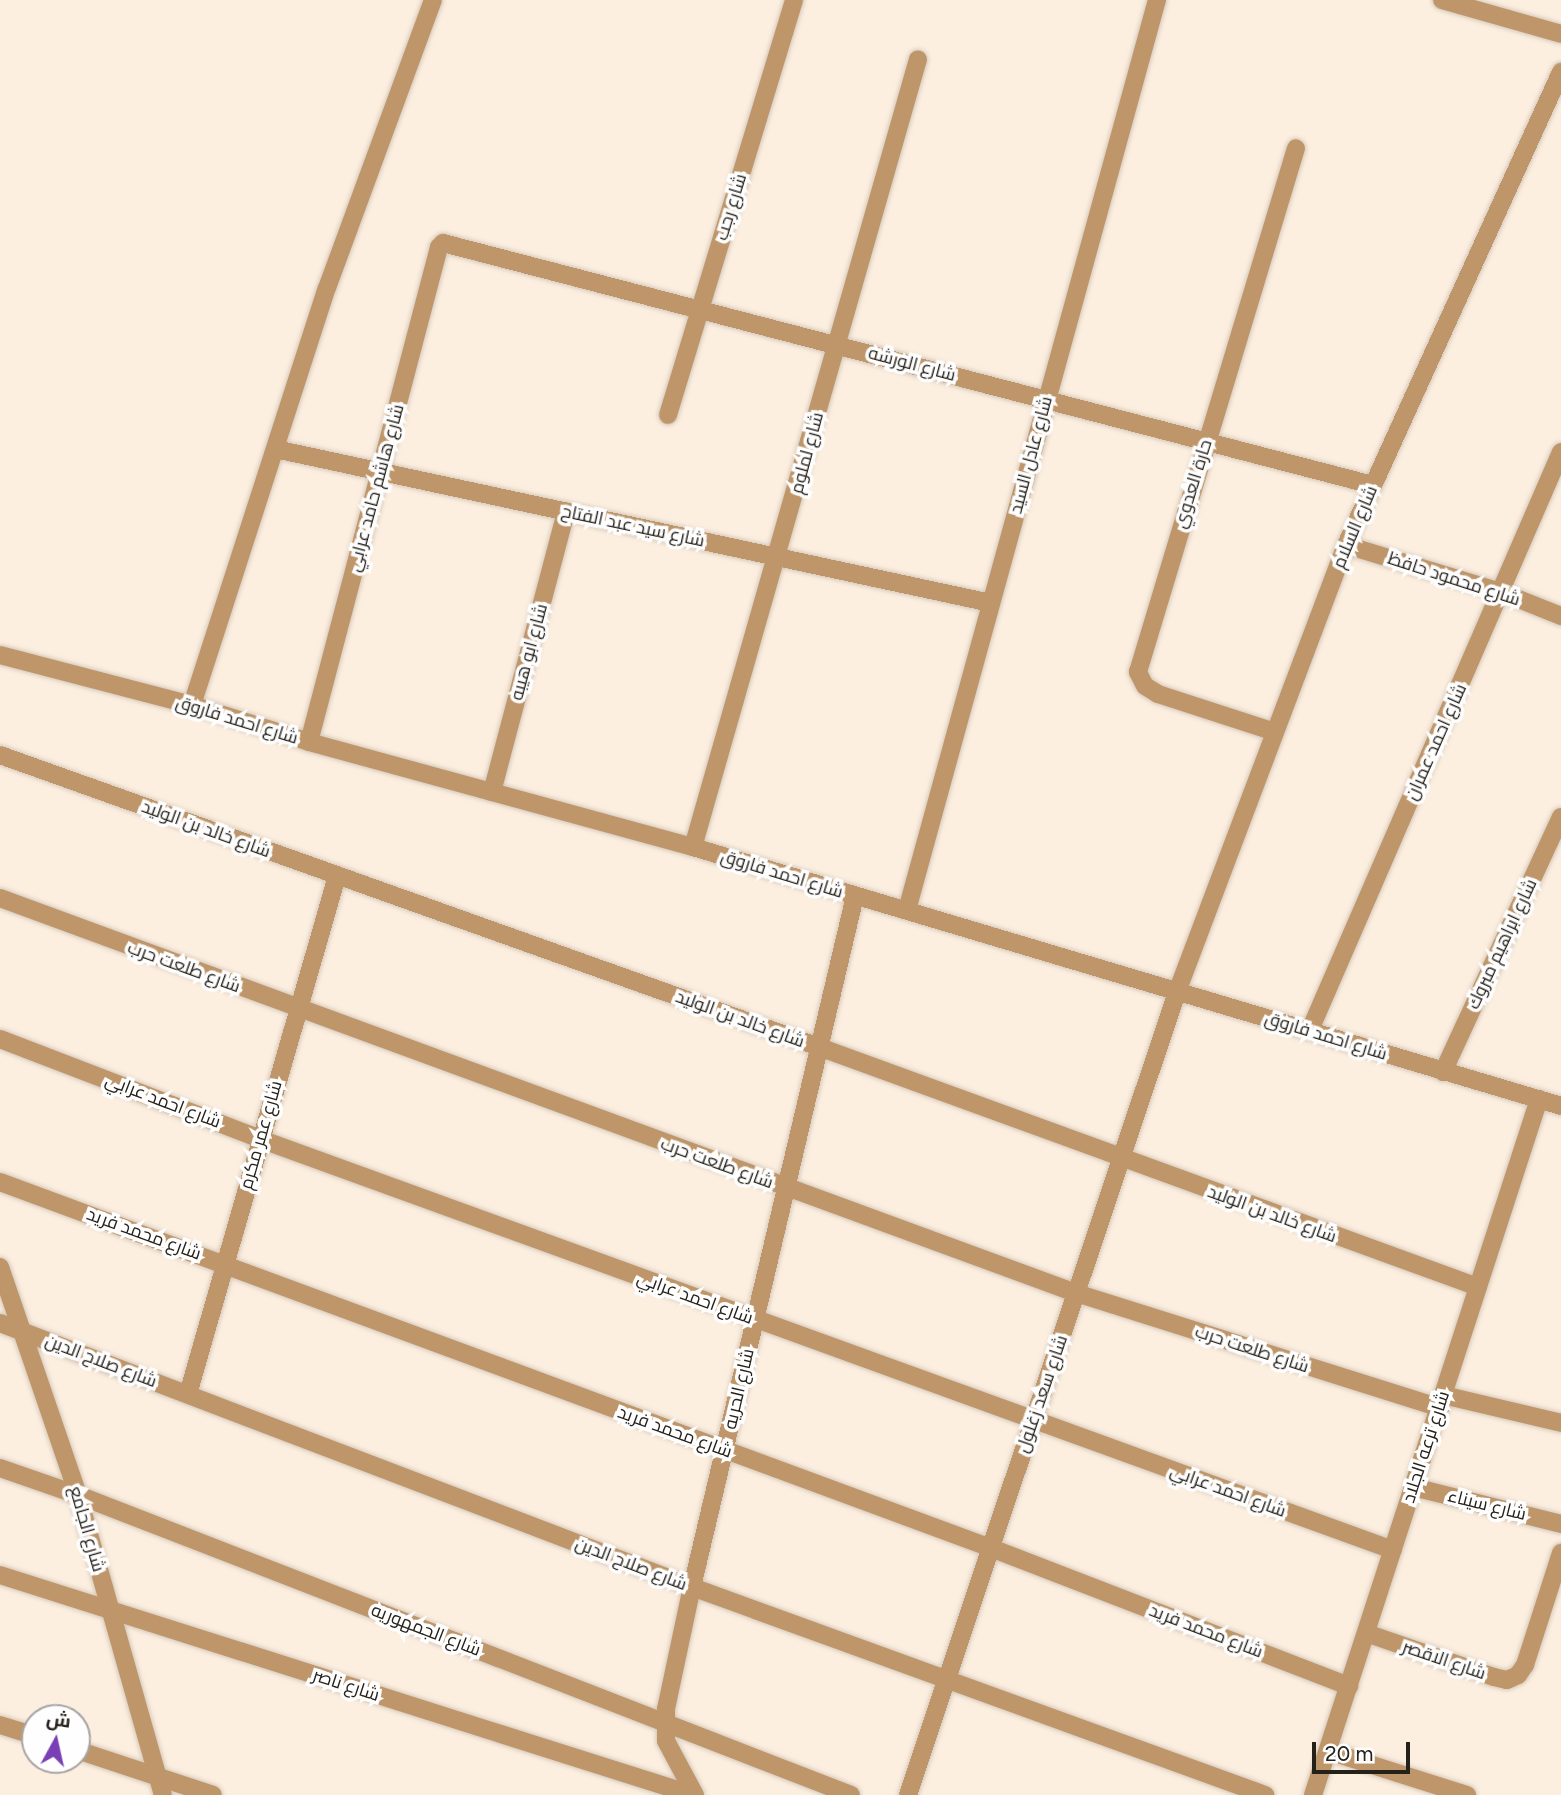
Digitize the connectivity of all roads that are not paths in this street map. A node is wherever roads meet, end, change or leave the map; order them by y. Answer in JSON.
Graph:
{"nodes":[{"id":1,"x":433,"y":0,"type":"edge"},
{"id":2,"x":794,"y":0,"type":"edge"},
{"id":3,"x":1157,"y":0,"type":"edge"},
{"id":4,"x":1442,"y":0,"type":"edge"},
{"id":5,"x":1561,"y":34,"type":"edge"},
{"id":6,"x":918,"y":59,"type":"dead end"},
{"id":7,"x":1561,"y":72,"type":"edge"},
{"id":8,"x":1296,"y":148,"type":"dead end"},
{"id":9,"x":452,"y":243,"type":"joint"},
{"id":10,"x":700,"y":308,"type":"junction"},
{"id":11,"x":837,"y":343,"type":"junction"},
{"id":12,"x":1046,"y":401,"type":"junction"},
{"id":13,"x":668,"y":415,"type":"dead end"},
{"id":14,"x":1206,"y":442,"type":"junction"},
{"id":15,"x":275,"y":449,"type":"junction"},
{"id":16,"x":1561,"y":453,"type":"edge"},
{"id":17,"x":380,"y":471,"type":"junction"},
{"id":18,"x":1373,"y":485,"type":"junction"},
{"id":19,"x":566,"y":512,"type":"junction"},
{"id":20,"x":1346,"y":545,"type":"junction"},
{"id":21,"x":778,"y":557,"type":"junction"},
{"id":22,"x":1501,"y":592,"type":"junction"},
{"id":23,"x":990,"y":603,"type":"junction"},
{"id":24,"x":1561,"y":616,"type":"edge"},
{"id":25,"x":0,"y":655,"type":"edge"},
{"id":26,"x":192,"y":705,"type":"junction"},
{"id":27,"x":1275,"y":732,"type":"junction"},
{"id":28,"x":309,"y":742,"type":"junction"},
{"id":29,"x":0,"y":755,"type":"edge"},
{"id":30,"x":492,"y":792,"type":"junction"},
{"id":31,"x":1561,"y":817,"type":"edge"},
{"id":32,"x":693,"y":847,"type":"junction"},
{"id":33,"x":337,"y":876,"type":"junction"},
{"id":34,"x":855,"y":896,"type":"junction"},
{"id":35,"x":0,"y":898,"type":"edge"},
{"id":36,"x":907,"y":910,"type":"junction"},
{"id":37,"x":1177,"y":992,"type":"junction"},
{"id":38,"x":298,"y":1009,"type":"junction"},
{"id":39,"x":1310,"y":1030,"type":"junction"},
{"id":40,"x":0,"y":1038,"type":"edge"},
{"id":41,"x":819,"y":1047,"type":"junction"},
{"id":42,"x":1443,"y":1072,"type":"junction"},
{"id":43,"x":1539,"y":1099,"type":"junction"},
{"id":44,"x":1561,"y":1106,"type":"edge"},
{"id":45,"x":260,"y":1139,"type":"junction"},
{"id":46,"x":1121,"y":1160,"type":"junction"},
{"id":47,"x":0,"y":1182,"type":"edge"},
{"id":48,"x":786,"y":1188,"type":"junction"},
{"id":49,"x":223,"y":1263,"type":"junction"},
{"id":50,"x":0,"y":1267,"type":"edge"},
{"id":51,"x":1478,"y":1287,"type":"junction"},
{"id":52,"x":1076,"y":1293,"type":"junction"},
{"id":53,"x":755,"y":1319,"type":"junction"},
{"id":54,"x":0,"y":1323,"type":"edge"},
{"id":55,"x":22,"y":1331,"type":"junction"},
{"id":56,"x":188,"y":1394,"type":"junction"},
{"id":57,"x":1441,"y":1401,"type":"junction"},
{"id":58,"x":1034,"y":1420,"type":"junction"},
{"id":59,"x":1561,"y":1423,"type":"edge"},
{"id":60,"x":724,"y":1450,"type":"junction"},
{"id":61,"x":0,"y":1468,"type":"edge"},
{"id":62,"x":1413,"y":1487,"type":"junction"},
{"id":63,"x":78,"y":1495,"type":"junction"},
{"id":64,"x":1561,"y":1524,"type":"edge"},
{"id":65,"x":991,"y":1548,"type":"junction"},
{"id":66,"x":1393,"y":1550,"type":"junction"},
{"id":67,"x":1561,"y":1553,"type":"edge"},
{"id":68,"x":0,"y":1575,"type":"edge"},
{"id":69,"x":692,"y":1587,"type":"junction"},
{"id":70,"x":111,"y":1610,"type":"junction"},
{"id":71,"x":1366,"y":1633,"type":"junction"},
{"id":72,"x":946,"y":1681,"type":"junction"},
{"id":73,"x":1349,"y":1686,"type":"junction"},
{"id":74,"x":665,"y":1723,"type":"junction"},
{"id":75,"x":0,"y":1725,"type":"edge"},
{"id":76,"x":21,"y":1732,"type":"edge"},
{"id":77,"x":1328,"y":1751,"type":"junction"},
{"id":78,"x":91,"y":1754,"type":"edge"},
{"id":79,"x":158,"y":1776,"type":"junction"},
{"id":80,"x":163,"y":1795,"type":"edge"},
{"id":81,"x":213,"y":1795,"type":"edge"},
{"id":82,"x":694,"y":1795,"type":"edge"},
{"id":83,"x":851,"y":1795,"type":"edge"},
{"id":84,"x":908,"y":1795,"type":"edge"},
{"id":85,"x":1265,"y":1795,"type":"edge"},
{"id":86,"x":1313,"y":1795,"type":"edge"},
{"id":87,"x":1467,"y":1795,"type":"edge"}],
"edges":[{"from":1,"to":15,"type":"street"},
{"from":2,"to":10,"type":"street","name":"شارع رجب"},
{"from":3,"to":12,"type":"street","name":"شارع عادل السيد"},
{"from":4,"to":5,"type":"street"},
{"from":6,"to":11,"type":"street","name":"شارع لملوم"},
{"from":7,"to":18,"type":"street","name":"شارع السلام"},
{"from":8,"to":14,"type":"street","name":"حارة العدوي"},
{"from":9,"to":10,"type":"street","name":"شارع الورشه"},
{"from":9,"to":17,"type":"street","name":"شارع هاشم حامد عرابي"},
{"from":10,"to":11,"type":"street","name":"شارع الورشه"},
{"from":10,"to":13,"type":"street","name":"شارع رجب"},
{"from":11,"to":12,"type":"street","name":"شارع الورشه"},
{"from":11,"to":21,"type":"street","name":"شارع لملوم"},
{"from":12,"to":14,"type":"street","name":"شارع الورشه"},
{"from":12,"to":23,"type":"street","name":"شارع عادل السيد"},
{"from":14,"to":18,"type":"street","name":"شارع الورشه"},
{"from":14,"to":27,"type":"street","name":"حارة العدوي"},
{"from":15,"to":17,"type":"street","name":"شارع سيد عبد الفتاح"},
{"from":15,"to":26,"type":"street"},
{"from":16,"to":22,"type":"street","name":"شارع احمد عمران"},
{"from":17,"to":19,"type":"street","name":"شارع سيد عبد الفتاح"},
{"from":17,"to":28,"type":"street","name":"شارع هاشم حامد عرابي"},
{"from":18,"to":20,"type":"street","name":"شارع السلام"},
{"from":19,"to":21,"type":"street","name":"شارع سيد عبد الفتاح"},
{"from":19,"to":30,"type":"street","name":"شارع ابو هيبه"},
{"from":20,"to":22,"type":"street","name":"شارع محمود حافظ"},
{"from":20,"to":27,"type":"street","name":"شارع السلام"},
{"from":21,"to":23,"type":"street","name":"شارع سيد عبد الفتاح"},
{"from":21,"to":32,"type":"street","name":"شارع لملوم"},
{"from":22,"to":24,"type":"street","name":"شارع محمود حافظ"},
{"from":22,"to":39,"type":"street","name":"شارع احمد عمران"},
{"from":23,"to":36,"type":"street","name":"شارع عادل السيد"},
{"from":25,"to":26,"type":"street","name":"شارع احمد فاروق"},
{"from":26,"to":28,"type":"street","name":"شارع احمد فاروق"},
{"from":27,"to":37,"type":"street","name":"شارع السلام"},
{"from":28,"to":30,"type":"street","name":"شارع احمد فاروق"},
{"from":29,"to":33,"type":"street","name":"شارع خالد بن الوليد"},
{"from":30,"to":32,"type":"street","name":"شارع احمد فاروق"},
{"from":31,"to":42,"type":"street","name":"شارع ابراهيم مبروك"},
{"from":32,"to":34,"type":"street","name":"شارع احمد فاروق"},
{"from":33,"to":38,"type":"street","name":"شارع عمر مكرم"},
{"from":33,"to":41,"type":"street","name":"شارع خالد بن الوليد"},
{"from":34,"to":36,"type":"street","name":"شارع احمد فاروق"},
{"from":34,"to":41,"type":"street","name":"شارع الحريه"},
{"from":35,"to":38,"type":"street","name":"شارع طلعت حرب"},
{"from":36,"to":37,"type":"street","name":"شارع احمد فاروق"},
{"from":37,"to":39,"type":"street","name":"شارع احمد فاروق"},
{"from":37,"to":46,"type":"street","name":"شارع سعد زغلول"},
{"from":38,"to":45,"type":"street","name":"شارع عمر مكرم"},
{"from":38,"to":48,"type":"street","name":"شارع طلعت حرب"},
{"from":39,"to":42,"type":"street","name":"شارع احمد فاروق"},
{"from":40,"to":45,"type":"street","name":"شارع احمد عرابي"},
{"from":41,"to":46,"type":"street","name":"شارع خالد بن الوليد"},
{"from":41,"to":48,"type":"street","name":"شارع الحريه"},
{"from":42,"to":43,"type":"street","name":"شارع احمد فاروق"},
{"from":43,"to":44,"type":"street","name":"شارع احمد فاروق"},
{"from":43,"to":51,"type":"street","name":"شارع ترعه الجلاد"},
{"from":45,"to":49,"type":"street","name":"شارع عمر مكرم"},
{"from":45,"to":53,"type":"street","name":"شارع احمد عرابي"},
{"from":46,"to":51,"type":"street","name":"شارع خالد بن الوليد"},
{"from":46,"to":52,"type":"street","name":"شارع سعد زغلول"},
{"from":47,"to":49,"type":"street","name":"شارع محمد فريد"},
{"from":48,"to":52,"type":"street","name":"شارع طلعت حرب"},
{"from":48,"to":53,"type":"street","name":"شارع الحريه"},
{"from":49,"to":56,"type":"street","name":"شارع عمر مكرم"},
{"from":49,"to":60,"type":"street","name":"شارع محمد فريد"},
{"from":50,"to":55,"type":"street","name":"شارع الجامع"},
{"from":51,"to":57,"type":"street","name":"شارع ترعه الجلاد"},
{"from":52,"to":57,"type":"street","name":"شارع طلعت حرب"},
{"from":52,"to":58,"type":"street","name":"شارع سعد زغلول"},
{"from":53,"to":58,"type":"street","name":"شارع احمد عرابي"},
{"from":53,"to":60,"type":"street","name":"شارع الحريه"},
{"from":54,"to":55,"type":"street","name":"شارع صلاح الدين"},
{"from":55,"to":56,"type":"street","name":"شارع صلاح الدين"},
{"from":55,"to":63,"type":"street","name":"شارع الجامع"},
{"from":56,"to":69,"type":"street","name":"شارع صلاح الدين"},
{"from":57,"to":59,"type":"street","name":"شارع طلعت حرب"},
{"from":57,"to":62,"type":"street","name":"شارع ترعه الجلاد"},
{"from":58,"to":65,"type":"street","name":"شارع سعد زغلول"},
{"from":58,"to":66,"type":"street","name":"شارع احمد عرابي"},
{"from":60,"to":65,"type":"street","name":"شارع محمد فريد"},
{"from":60,"to":69,"type":"street","name":"شارع الحريه"},
{"from":61,"to":63,"type":"street","name":"شارع الجمهوريه"},
{"from":62,"to":64,"type":"street","name":"شارع سيناء"},
{"from":62,"to":66,"type":"street","name":"شارع ترعه الجلاد"},
{"from":63,"to":70,"type":"street","name":"شارع الجامع"},
{"from":63,"to":74,"type":"street","name":"شارع الجمهوريه"},
{"from":65,"to":72,"type":"street","name":"شارع سعد زغلول"},
{"from":65,"to":73,"type":"street","name":"شارع محمد فريد"},
{"from":66,"to":71,"type":"street","name":"شارع ترعه الجلاد"},
{"from":67,"to":71,"type":"street","name":"شارع الاقصر"},
{"from":68,"to":70,"type":"street","name":"شارع ناصر"},
{"from":69,"to":72,"type":"street","name":"شارع صلاح الدين"},
{"from":69,"to":74,"type":"street","name":"شارع الحريه"},
{"from":70,"to":79,"type":"street","name":"شارع الجامع"},
{"from":70,"to":82,"type":"street","name":"شارع ناصر"},
{"from":71,"to":73,"type":"street","name":"شارع ترعه الجلاد"},
{"from":72,"to":84,"type":"street","name":"شارع سعد زغلول"},
{"from":72,"to":85,"type":"street","name":"شارع صلاح الدين"},
{"from":73,"to":77,"type":"street","name":"شارع ترعه الجلاد"},
{"from":74,"to":82,"type":"street","name":"شارع الحريه"},
{"from":74,"to":83,"type":"street","name":"شارع الجمهوريه"},
{"from":75,"to":76,"type":"street"},
{"from":77,"to":86,"type":"street","name":"شارع ترعه الجلاد"},
{"from":77,"to":87,"type":"street"},
{"from":78,"to":79,"type":"street"},
{"from":79,"to":80,"type":"street","name":"شارع الجامع"},
{"from":79,"to":81,"type":"street"}]}
